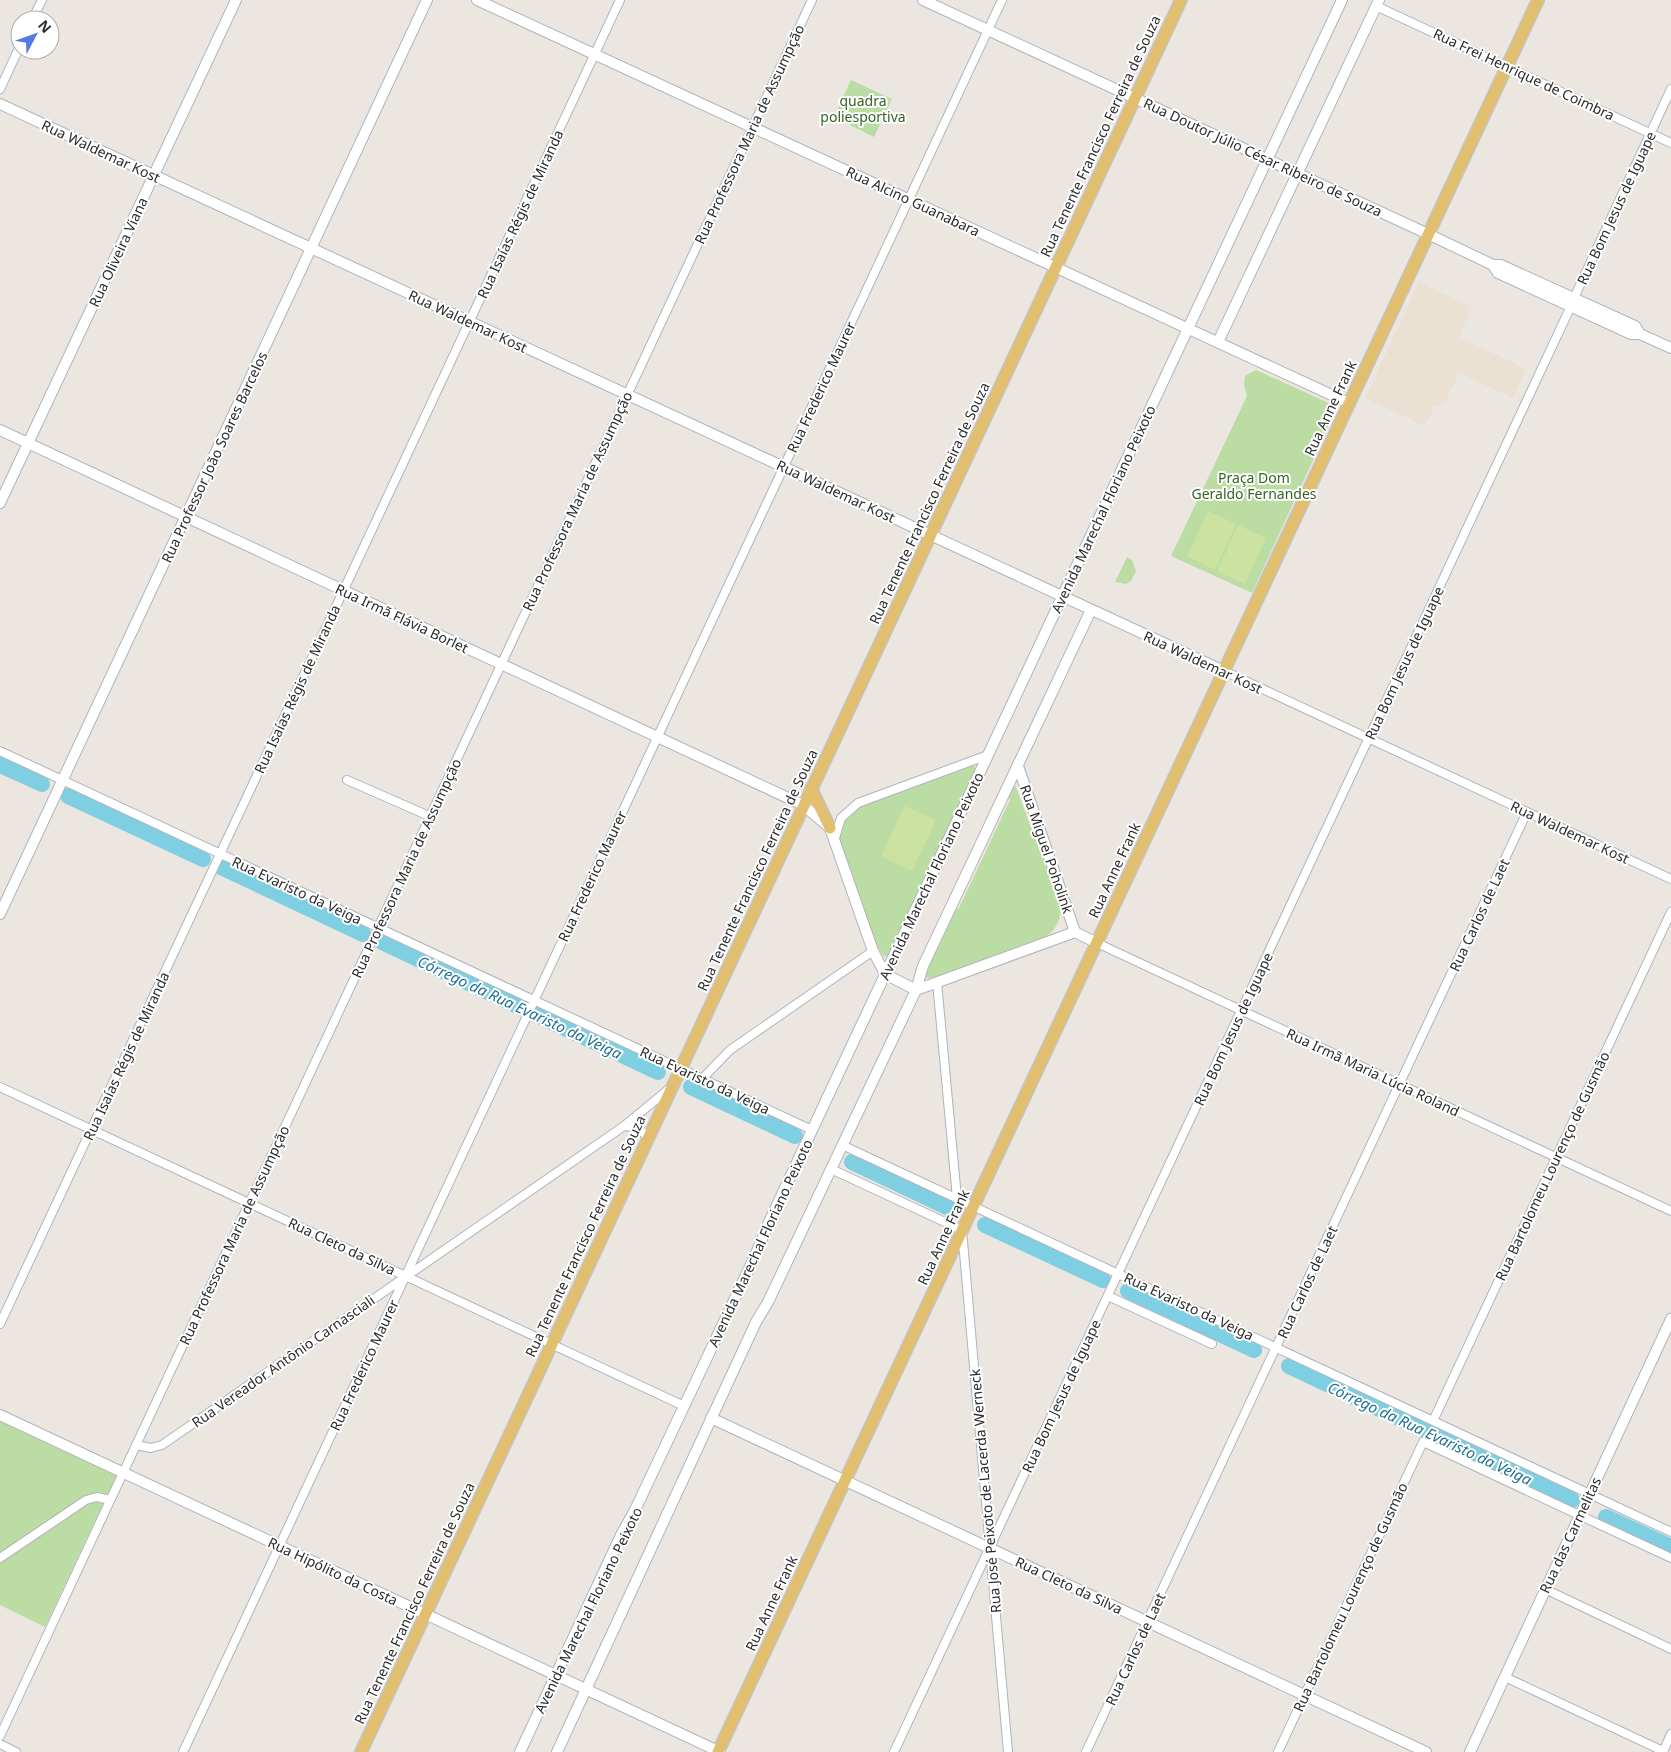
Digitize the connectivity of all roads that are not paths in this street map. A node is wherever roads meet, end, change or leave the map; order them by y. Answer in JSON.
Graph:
{"nodes":[{"id":1,"x":236,"y":0,"type":"edge"},
{"id":2,"x":427,"y":0,"type":"edge"},
{"id":3,"x":478,"y":0,"type":"edge"},
{"id":4,"x":620,"y":0,"type":"edge"},
{"id":5,"x":812,"y":0,"type":"edge"},
{"id":6,"x":923,"y":0,"type":"edge"},
{"id":7,"x":1002,"y":0,"type":"edge"},
{"id":8,"x":1181,"y":0,"type":"edge"},
{"id":9,"x":1342,"y":0,"type":"edge"},
{"id":10,"x":1538,"y":0,"type":"edge"},
{"id":11,"x":1377,"y":3,"type":"edge"},
{"id":12,"x":988,"y":30,"type":"junction"},
{"id":13,"x":595,"y":54,"type":"junction"},
{"id":14,"x":13,"y":60,"type":"edge"},
{"id":15,"x":1507,"y":66,"type":"junction"},
{"id":16,"x":0,"y":89,"type":"edge"},
{"id":17,"x":1671,"y":90,"type":"edge"},
{"id":18,"x":1135,"y":98,"type":"junction"},
{"id":19,"x":0,"y":104,"type":"edge"},
{"id":20,"x":752,"y":127,"type":"junction"},
{"id":21,"x":1651,"y":133,"type":"junction"},
{"id":22,"x":1671,"y":143,"type":"edge"},
{"id":23,"x":1267,"y":159,"type":"junction"},
{"id":24,"x":1297,"y":173,"type":"junction"},
{"id":25,"x":153,"y":176,"type":"junction"},
{"id":26,"x":909,"y":199,"type":"junction"},
{"id":27,"x":1428,"y":234,"type":"junction"},
{"id":28,"x":311,"y":248,"type":"junction"},
{"id":29,"x":1055,"y":267,"type":"junction"},
{"id":30,"x":1572,"y":302,"type":"junction"},
{"id":31,"x":470,"y":322,"type":"junction"},
{"id":32,"x":1188,"y":328,"type":"junction"},
{"id":33,"x":1218,"y":342,"type":"junction"},
{"id":34,"x":1671,"y":348,"type":"edge"},
{"id":35,"x":627,"y":395,"type":"junction"},
{"id":36,"x":1349,"y":403,"type":"junction"},
{"id":37,"x":0,"y":430,"type":"edge"},
{"id":38,"x":28,"y":443,"type":"junction"},
{"id":39,"x":784,"y":467,"type":"junction"},
{"id":40,"x":0,"y":503,"type":"edge"},
{"id":41,"x":186,"y":517,"type":"junction"},
{"id":42,"x":930,"y":535,"type":"junction"},
{"id":43,"x":344,"y":590,"type":"junction"},
{"id":44,"x":1062,"y":596,"type":"junction"},
{"id":45,"x":1091,"y":610,"type":"junction"},
{"id":46,"x":501,"y":664,"type":"junction"},
{"id":47,"x":1224,"y":671,"type":"junction"},
{"id":48,"x":657,"y":737,"type":"junction"},
{"id":49,"x":1369,"y":739,"type":"junction"},
{"id":50,"x":0,"y":751,"type":"edge"},
{"id":51,"x":988,"y":755,"type":"junction"},
{"id":52,"x":1018,"y":766,"type":"junction"},
{"id":53,"x":62,"y":780,"type":"junction"},
{"id":54,"x":347,"y":780,"type":"dead end"},
{"id":55,"x":811,"y":788,"type":"junction"},
{"id":56,"x":803,"y":805,"type":"junction"},
{"id":57,"x":1527,"y":812,"type":"junction"},
{"id":58,"x":430,"y":816,"type":"junction"},
{"id":59,"x":830,"y":828,"type":"junction"},
{"id":60,"x":834,"y":841,"type":"junction"},
{"id":61,"x":220,"y":854,"type":"junction"},
{"id":62,"x":1671,"y":879,"type":"edge"},
{"id":63,"x":1671,"y":912,"type":"edge"},
{"id":64,"x":0,"y":914,"type":"edge"},
{"id":65,"x":378,"y":928,"type":"junction"},
{"id":66,"x":1075,"y":932,"type":"junction"},
{"id":67,"x":1097,"y":942,"type":"junction"},
{"id":68,"x":873,"y":951,"type":"junction"},
{"id":69,"x":885,"y":974,"type":"junction"},
{"id":70,"x":937,"y":982,"type":"junction"},
{"id":71,"x":916,"y":990,"type":"junction"},
{"id":72,"x":533,"y":1003,"type":"junction"},
{"id":73,"x":1242,"y":1010,"type":"junction"},
{"id":74,"x":680,"y":1069,"type":"junction"},
{"id":75,"x":702,"y":1079,"type":"junction"},
{"id":76,"x":1400,"y":1084,"type":"junction"},
{"id":77,"x":0,"y":1087,"type":"edge"},
{"id":78,"x":672,"y":1087,"type":"junction"},
{"id":79,"x":624,"y":1126,"type":"junction"},
{"id":80,"x":91,"y":1129,"type":"junction"},
{"id":81,"x":812,"y":1130,"type":"junction"},
{"id":82,"x":648,"y":1137,"type":"junction"},
{"id":83,"x":842,"y":1145,"type":"junction"},
{"id":84,"x":1556,"y":1157,"type":"junction"},
{"id":85,"x":831,"y":1169,"type":"junction"},
{"id":86,"x":957,"y":1198,"type":"junction"},
{"id":87,"x":249,"y":1203,"type":"junction"},
{"id":88,"x":974,"y":1206,"type":"junction"},
{"id":89,"x":1671,"y":1211,"type":"edge"},
{"id":90,"x":962,"y":1230,"type":"junction"},
{"id":91,"x":1118,"y":1274,"type":"junction"},
{"id":92,"x":405,"y":1276,"type":"junction"},
{"id":93,"x":1108,"y":1296,"type":"junction"},
{"id":94,"x":1671,"y":1318,"type":"edge"},
{"id":95,"x":0,"y":1324,"type":"edge"},
{"id":96,"x":552,"y":1344,"type":"junction"},
{"id":97,"x":1212,"y":1344,"type":"dead end"},
{"id":98,"x":1276,"y":1347,"type":"junction"},
{"id":99,"x":684,"y":1406,"type":"junction"},
{"id":100,"x":0,"y":1416,"type":"edge"},
{"id":101,"x":711,"y":1418,"type":"junction"},
{"id":102,"x":1433,"y":1421,"type":"junction"},
{"id":103,"x":136,"y":1445,"type":"junction"},
{"id":104,"x":123,"y":1473,"type":"junction"},
{"id":105,"x":845,"y":1481,"type":"junction"},
{"id":106,"x":1590,"y":1494,"type":"junction"},
{"id":107,"x":110,"y":1500,"type":"junction"},
{"id":108,"x":1580,"y":1516,"type":"junction"},
{"id":109,"x":1671,"y":1532,"type":"edge"},
{"id":110,"x":279,"y":1546,"type":"junction"},
{"id":111,"x":990,"y":1548,"type":"junction"},
{"id":112,"x":0,"y":1558,"type":"edge"},
{"id":113,"x":1671,"y":1558,"type":"edge"},
{"id":114,"x":1545,"y":1589,"type":"junction"},
{"id":115,"x":425,"y":1614,"type":"junction"},
{"id":116,"x":1147,"y":1622,"type":"junction"},
{"id":117,"x":1671,"y":1649,"type":"edge"},
{"id":118,"x":556,"y":1675,"type":"junction"},
{"id":119,"x":1505,"y":1677,"type":"junction"},
{"id":120,"x":587,"y":1690,"type":"junction"},
{"id":121,"x":1304,"y":1695,"type":"junction"},
{"id":122,"x":1671,"y":1734,"type":"edge"},
{"id":123,"x":0,"y":1736,"type":"edge"},
{"id":124,"x":0,"y":1744,"type":"edge"},
{"id":125,"x":1663,"y":1751,"type":"edge"},
{"id":126,"x":16,"y":1752,"type":"edge"},
{"id":127,"x":182,"y":1752,"type":"edge"},
{"id":128,"x":361,"y":1752,"type":"edge"},
{"id":129,"x":520,"y":1752,"type":"edge"},
{"id":130,"x":557,"y":1752,"type":"edge"},
{"id":131,"x":719,"y":1752,"type":"edge"},
{"id":132,"x":894,"y":1752,"type":"edge"},
{"id":133,"x":1008,"y":1752,"type":"edge"},
{"id":134,"x":1086,"y":1752,"type":"edge"},
{"id":135,"x":1278,"y":1752,"type":"edge"},
{"id":136,"x":1426,"y":1752,"type":"edge"},
{"id":137,"x":1470,"y":1752,"type":"edge"}],
"edges":[{"from":1,"to":25,"type":"street","name":"Rua Oliveira Viana"},
{"from":2,"to":28,"type":"street","name":"Rua Professor João Soares Barcelos"},
{"from":3,"to":13,"type":"street","name":"Rua Alcino Guanabara"},
{"from":4,"to":13,"type":"street","name":"Rua Isaías Régis de Miranda"},
{"from":5,"to":20,"type":"street","name":"Rua Professora Maria de Assumpção"},
{"from":6,"to":12,"type":"street","name":"Rua Doutor Júlio César Ribeiro de Souza"},
{"from":7,"to":12,"type":"street","name":"Rua Frederico Maurer"},
{"from":8,"to":18,"type":"main road","name":"Rua Tenente Francisco Ferreira de Souza"},
{"from":9,"to":23,"type":"street","name":"Avenida Marechal Floriano Peixoto"},
{"from":10,"to":15,"type":"main road","name":"Rua Anne Frank"},
{"from":11,"to":15,"type":"street","name":"Rua Frei Henrique de Coimbra"},
{"from":11,"to":24,"type":"street"},
{"from":12,"to":18,"type":"street","name":"Rua Doutor Júlio César Ribeiro de Souza"},
{"from":12,"to":26,"type":"street","name":"Rua Frederico Maurer"},
{"from":13,"to":20,"type":"street","name":"Rua Alcino Guanabara"},
{"from":13,"to":31,"type":"street","name":"Rua Isaías Régis de Miranda"},
{"from":14,"to":16,"type":"street"},
{"from":15,"to":21,"type":"street","name":"Rua Frei Henrique de Coimbra"},
{"from":15,"to":27,"type":"main road","name":"Rua Anne Frank"},
{"from":17,"to":21,"type":"street","name":"Rua Bom Jesus de Iguape"},
{"from":18,"to":23,"type":"street","name":"Rua Doutor Júlio César Ribeiro de Souza"},
{"from":18,"to":29,"type":"main road","name":"Rua Tenente Francisco Ferreira de Souza"},
{"from":19,"to":25,"type":"street","name":"Rua Waldemar Kost"},
{"from":20,"to":26,"type":"street","name":"Rua Alcino Guanabara"},
{"from":20,"to":35,"type":"street","name":"Rua Professora Maria de Assumpção"},
{"from":21,"to":22,"type":"street","name":"Rua Frei Henrique de Coimbra"},
{"from":21,"to":30,"type":"street","name":"Rua Bom Jesus de Iguape"},
{"from":23,"to":24,"type":"street","name":"Rua Doutor Júlio César Ribeiro de Souza"},
{"from":23,"to":32,"type":"street","name":"Avenida Marechal Floriano Peixoto"},
{"from":24,"to":27,"type":"street","name":"Rua Doutor Júlio César Ribeiro de Souza"},
{"from":24,"to":33,"type":"street"},
{"from":25,"to":28,"type":"street","name":"Rua Waldemar Kost"},
{"from":25,"to":38,"type":"street","name":"Rua Oliveira Viana"},
{"from":26,"to":29,"type":"street","name":"Rua Alcino Guanabara"},
{"from":26,"to":39,"type":"street","name":"Rua Frederico Maurer"},
{"from":27,"to":30,"type":"street","name":"Rua Doutor Júlio César Ribeiro de Souza"},
{"from":27,"to":36,"type":"main road","name":"Rua Anne Frank"},
{"from":28,"to":31,"type":"street","name":"Rua Waldemar Kost"},
{"from":28,"to":41,"type":"street","name":"Rua Professor João Soares Barcelos"},
{"from":29,"to":32,"type":"street","name":"Rua Alcino Guanabara"},
{"from":29,"to":42,"type":"main road","name":"Rua Tenente Francisco Ferreira de Souza"},
{"from":30,"to":34,"type":"street","name":"Rua Doutor Júlio César Ribeiro de Souza"},
{"from":30,"to":49,"type":"street","name":"Rua Bom Jesus de Iguape"},
{"from":31,"to":35,"type":"street","name":"Rua Waldemar Kost"},
{"from":31,"to":43,"type":"street","name":"Rua Isaías Régis de Miranda"},
{"from":32,"to":33,"type":"street","name":"Rua Alcino Guanabara"},
{"from":32,"to":44,"type":"street","name":"Avenida Marechal Floriano Peixoto"},
{"from":33,"to":36,"type":"street","name":"Rua Alcino Guanabara"},
{"from":35,"to":39,"type":"street","name":"Rua Waldemar Kost"},
{"from":35,"to":46,"type":"street","name":"Rua Professora Maria de Assumpção"},
{"from":36,"to":47,"type":"main road","name":"Rua Anne Frank"},
{"from":37,"to":38,"type":"street","name":"Rua Irmã Flávia Borlet"},
{"from":38,"to":40,"type":"street","name":"Rua Oliveira Viana"},
{"from":38,"to":41,"type":"street","name":"Rua Irmã Flávia Borlet"},
{"from":39,"to":42,"type":"street","name":"Rua Waldemar Kost"},
{"from":39,"to":48,"type":"street","name":"Rua Frederico Maurer"},
{"from":41,"to":43,"type":"street","name":"Rua Irmã Flávia Borlet"},
{"from":41,"to":53,"type":"street","name":"Rua Professor João Soares Barcelos"},
{"from":42,"to":44,"type":"street","name":"Rua Waldemar Kost"},
{"from":42,"to":55,"type":"main road","name":"Rua Tenente Francisco Ferreira de Souza"},
{"from":43,"to":46,"type":"street","name":"Rua Irmã Flávia Borlet"},
{"from":43,"to":61,"type":"street","name":"Rua Isaías Régis de Miranda"},
{"from":44,"to":45,"type":"street","name":"Rua Waldemar Kost"},
{"from":44,"to":51,"type":"street","name":"Avenida Marechal Floriano Peixoto"},
{"from":45,"to":47,"type":"street","name":"Rua Waldemar Kost"},
{"from":45,"to":52,"type":"street","name":"Avenida Marechal Floriano Peixoto"},
{"from":46,"to":48,"type":"street","name":"Rua Irmã Flávia Borlet"},
{"from":46,"to":58,"type":"street","name":"Rua Professora Maria de Assumpção"},
{"from":47,"to":49,"type":"street","name":"Rua Waldemar Kost"},
{"from":47,"to":67,"type":"main road","name":"Rua Anne Frank"},
{"from":48,"to":56,"type":"street","name":"Rua Irmã Flávia Borlet"},
{"from":48,"to":72,"type":"street","name":"Rua Frederico Maurer"},
{"from":49,"to":57,"type":"street","name":"Rua Waldemar Kost"},
{"from":49,"to":73,"type":"street","name":"Rua Bom Jesus de Iguape"},
{"from":50,"to":53,"type":"street","name":"Rua Evaristo da Veiga"},
{"from":51,"to":60,"type":"street"},
{"from":51,"to":69,"type":"street","name":"Avenida Marechal Floriano Peixoto"},
{"from":52,"to":66,"type":"street","name":"Rua Miguel Poholink"},
{"from":52,"to":71,"type":"street","name":"Avenida Marechal Floriano Peixoto"},
{"from":53,"to":61,"type":"street","name":"Rua Evaristo da Veiga"},
{"from":53,"to":64,"type":"street","name":"Rua Professor João Soares Barcelos"},
{"from":54,"to":58,"type":"street"},
{"from":55,"to":56,"type":"main road","name":"Rua Tenente Francisco Ferreira de Souza"},
{"from":55,"to":59,"type":"main road"},
{"from":56,"to":59,"type":"street","name":"Rua Irmã Flávia Borlet"},
{"from":56,"to":74,"type":"main road","name":"Rua Tenente Francisco Ferreira de Souza"},
{"from":57,"to":62,"type":"street","name":"Rua Waldemar Kost"},
{"from":57,"to":76,"type":"street","name":"Rua Carlos de Laet"},
{"from":58,"to":65,"type":"street","name":"Rua Professora Maria de Assumpção"},
{"from":59,"to":60,"type":"street"},
{"from":60,"to":68,"type":"street"},
{"from":61,"to":65,"type":"street","name":"Rua Evaristo da Veiga"},
{"from":61,"to":80,"type":"street","name":"Rua Isaías Régis de Miranda"},
{"from":63,"to":84,"type":"street","name":"Rua Bartolomeu Lourenço de Gusmão"},
{"from":65,"to":72,"type":"street","name":"Rua Evaristo da Veiga"},
{"from":65,"to":87,"type":"street","name":"Rua Professora Maria de Assumpção"},
{"from":66,"to":67,"type":"street","name":"Rua Irmã Maria Lúcia Roland"},
{"from":66,"to":70,"type":"street"},
{"from":67,"to":73,"type":"street","name":"Rua Irmã Maria Lúcia Roland"},
{"from":67,"to":88,"type":"main road","name":"Rua Anne Frank"},
{"from":68,"to":69,"type":"street"},
{"from":68,"to":75,"type":"street"},
{"from":69,"to":71,"type":"street"},
{"from":69,"to":81,"type":"street","name":"Avenida Marechal Floriano Peixoto"},
{"from":70,"to":71,"type":"street"},
{"from":70,"to":86,"type":"street"},
{"from":71,"to":83,"type":"street","name":"Avenida Marechal Floriano Peixoto"},
{"from":72,"to":74,"type":"street","name":"Rua Evaristo da Veiga"},
{"from":72,"to":92,"type":"street","name":"Rua Frederico Maurer"},
{"from":73,"to":76,"type":"street","name":"Rua Irmã Maria Lúcia Roland"},
{"from":73,"to":91,"type":"street","name":"Rua Bom Jesus de Iguape"},
{"from":74,"to":75,"type":"street","name":"Rua Evaristo da Veiga"},
{"from":74,"to":78,"type":"main road","name":"Rua Tenente Francisco Ferreira de Souza"},
{"from":75,"to":81,"type":"street","name":"Rua Evaristo da Veiga"},
{"from":76,"to":84,"type":"street","name":"Rua Irmã Maria Lúcia Roland"},
{"from":76,"to":98,"type":"street","name":"Rua Carlos de Laet"},
{"from":77,"to":80,"type":"street","name":"Rua Cleto da Silva"},
{"from":78,"to":79,"type":"street","name":"Rua Vereador Antônio Carnasciali"},
{"from":78,"to":82,"type":"main road","name":"Rua Tenente Francisco Ferreira de Souza"},
{"from":79,"to":82,"type":"street"},
{"from":79,"to":92,"type":"street","name":"Rua Vereador Antônio Carnasciali"},
{"from":80,"to":87,"type":"street","name":"Rua Cleto da Silva"},
{"from":80,"to":95,"type":"street","name":"Rua Isaías Régis de Miranda"},
{"from":81,"to":99,"type":"street","name":"Avenida Marechal Floriano Peixoto"},
{"from":82,"to":96,"type":"main road","name":"Rua Tenente Francisco Ferreira de Souza"},
{"from":83,"to":85,"type":"street","name":"Avenida Marechal Floriano Peixoto"},
{"from":83,"to":86,"type":"street","name":"Rua Evaristo da Veiga"},
{"from":84,"to":89,"type":"street","name":"Rua Irmã Maria Lúcia Roland"},
{"from":84,"to":102,"type":"street","name":"Rua Bartolomeu Lourenço de Gusmão"},
{"from":85,"to":90,"type":"street"},
{"from":85,"to":101,"type":"street","name":"Avenida Marechal Floriano Peixoto"},
{"from":86,"to":88,"type":"street","name":"Rua Evaristo da Veiga"},
{"from":87,"to":92,"type":"street","name":"Rua Cleto da Silva"},
{"from":87,"to":103,"type":"street","name":"Rua Professora Maria de Assumpção"},
{"from":88,"to":90,"type":"main road","name":"Rua Anne Frank"},
{"from":88,"to":91,"type":"street","name":"Rua Evaristo da Veiga"},
{"from":90,"to":105,"type":"main road","name":"Rua Anne Frank"},
{"from":90,"to":111,"type":"street","name":"Rua José Peixoto de Lacerda Werneck"},
{"from":91,"to":93,"type":"street","name":"Rua Bom Jesus de Iguape"},
{"from":91,"to":98,"type":"street","name":"Rua Evaristo da Veiga"},
{"from":92,"to":96,"type":"street","name":"Rua Cleto da Silva"},
{"from":92,"to":103,"type":"street","name":"Rua Vereador Antônio Carnasciali"},
{"from":92,"to":110,"type":"street","name":"Rua Frederico Maurer"},
{"from":93,"to":97,"type":"street","name":"Rua Evaristo da Veiga"},
{"from":93,"to":111,"type":"street","name":"Rua Bom Jesus de Iguape"},
{"from":94,"to":106,"type":"street","name":"Rua das Carmelitas"},
{"from":96,"to":99,"type":"street","name":"Rua Cleto da Silva"},
{"from":96,"to":115,"type":"main road","name":"Rua Tenente Francisco Ferreira de Souza"},
{"from":98,"to":102,"type":"street","name":"Rua Evaristo da Veiga"},
{"from":98,"to":116,"type":"street","name":"Rua Carlos de Laet"},
{"from":99,"to":118,"type":"street","name":"Avenida Marechal Floriano Peixoto"},
{"from":100,"to":104,"type":"street","name":"Rua Hipólito da Costa"},
{"from":101,"to":105,"type":"street","name":"Rua Cleto da Silva"},
{"from":101,"to":120,"type":"street","name":"Avenida Marechal Floriano Peixoto"},
{"from":102,"to":106,"type":"street","name":"Rua Evaristo da Veiga"},
{"from":103,"to":104,"type":"street","name":"Rua Professora Maria de Assumpção"},
{"from":104,"to":107,"type":"street","name":"Rua Professora Maria de Assumpção"},
{"from":104,"to":110,"type":"street","name":"Rua Hipólito da Costa"},
{"from":105,"to":111,"type":"street","name":"Rua Cleto da Silva"},
{"from":105,"to":131,"type":"main road","name":"Rua Anne Frank"},
{"from":106,"to":108,"type":"street","name":"Rua das Carmelitas"},
{"from":106,"to":109,"type":"street","name":"Rua Evaristo da Veiga"},
{"from":107,"to":112,"type":"street"},
{"from":107,"to":123,"type":"street","name":"Rua Professora Maria de Assumpção"},
{"from":108,"to":113,"type":"street"},
{"from":108,"to":114,"type":"street","name":"Rua das Carmelitas"},
{"from":108,"to":121,"type":"street","name":"Rua Bartolomeu Lourenço de Gusmão"},
{"from":110,"to":115,"type":"street","name":"Rua Hipólito da Costa"},
{"from":110,"to":127,"type":"street","name":"Rua Frederico Maurer"},
{"from":111,"to":116,"type":"street","name":"Rua Cleto da Silva"},
{"from":111,"to":132,"type":"street","name":"Rua Bom Jesus de Iguape"},
{"from":111,"to":133,"type":"street","name":"Rua José Peixoto de Lacerda Werneck"},
{"from":114,"to":117,"type":"street"},
{"from":114,"to":119,"type":"street","name":"Rua das Carmelitas"},
{"from":115,"to":118,"type":"street","name":"Rua Hipólito da Costa"},
{"from":115,"to":128,"type":"main road","name":"Rua Tenente Francisco Ferreira de Souza"},
{"from":116,"to":121,"type":"street","name":"Rua Cleto da Silva"},
{"from":116,"to":134,"type":"street","name":"Rua Carlos de Laet"},
{"from":118,"to":120,"type":"street","name":"Rua Hipólito da Costa"},
{"from":118,"to":129,"type":"street","name":"Avenida Marechal Floriano Peixoto"},
{"from":119,"to":125,"type":"street"},
{"from":119,"to":137,"type":"street","name":"Rua das Carmelitas"},
{"from":120,"to":130,"type":"street","name":"Avenida Marechal Floriano Peixoto"},
{"from":120,"to":131,"type":"street","name":"Rua Hipólito da Costa"},
{"from":121,"to":135,"type":"street","name":"Rua Bartolomeu Lourenço de Gusmão"},
{"from":121,"to":136,"type":"street","name":"Rua Cleto da Silva"},
{"from":122,"to":125,"type":"street"},
{"from":124,"to":126,"type":"street"}]}
